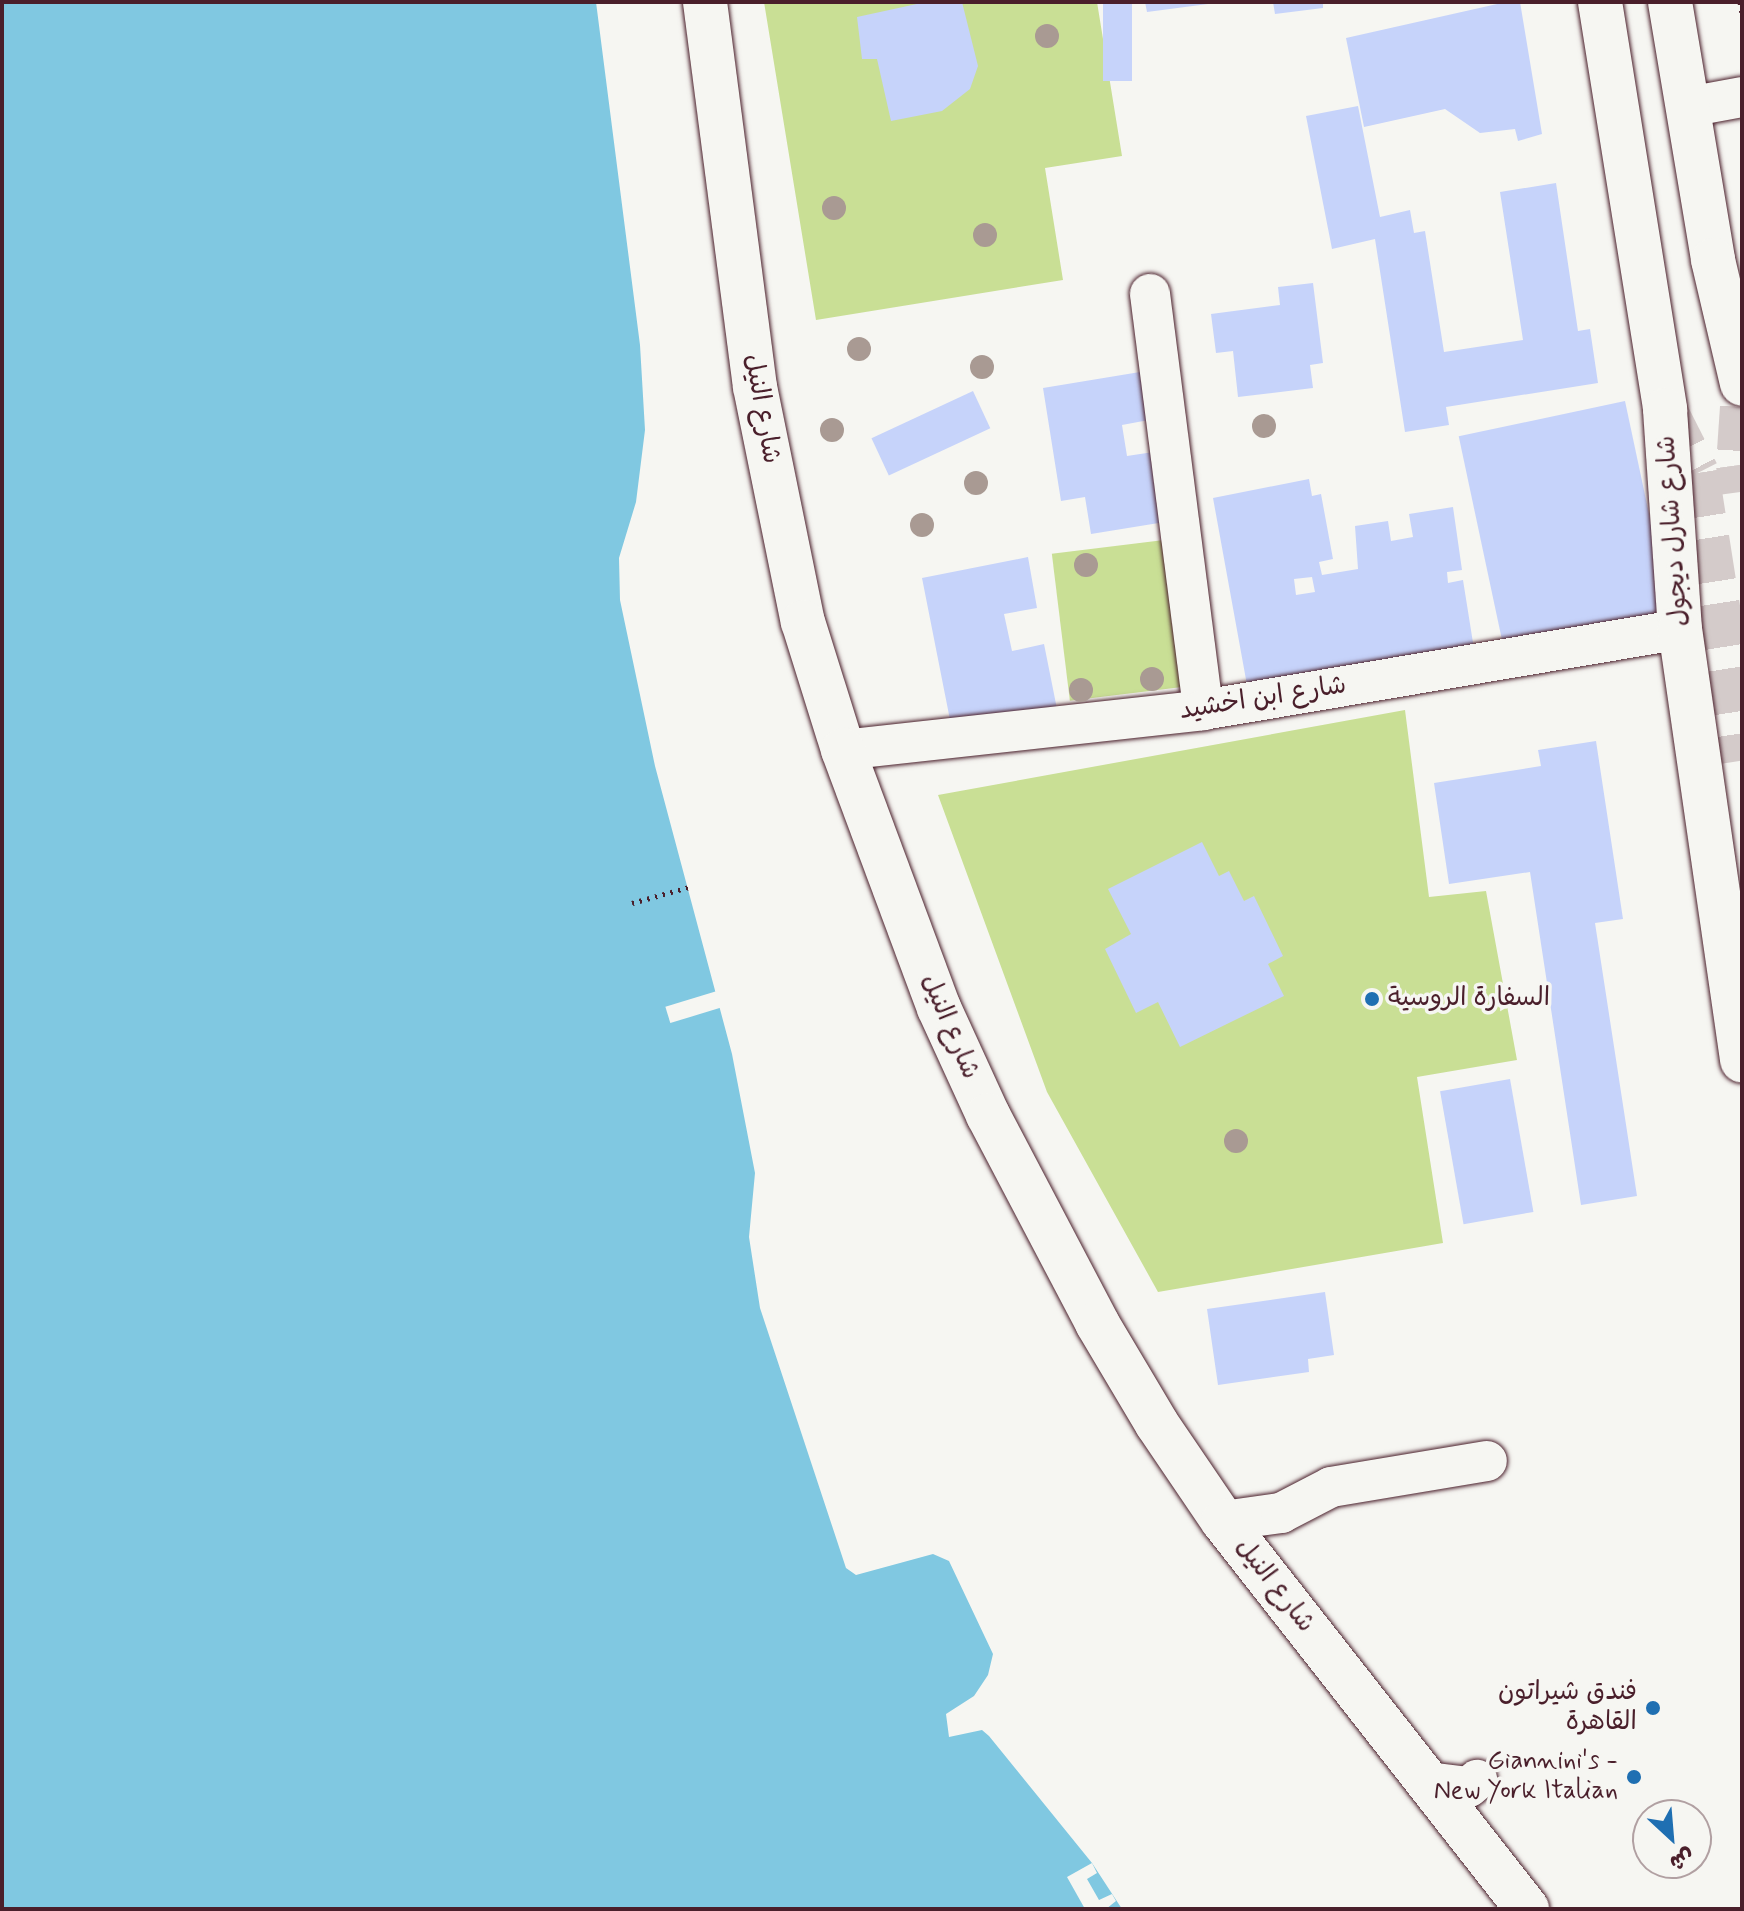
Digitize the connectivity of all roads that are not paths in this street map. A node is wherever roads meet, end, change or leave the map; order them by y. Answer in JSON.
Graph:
{"nodes":[{"id":1,"x":705,"y":2,"type":"edge"},
{"id":2,"x":1600,"y":2,"type":"edge"},
{"id":3,"x":1670,"y":2,"type":"edge"},
{"id":4,"x":1742,"y":97,"type":"edge"},
{"id":5,"x":1688,"y":107,"type":"junction"},
{"id":6,"x":1150,"y":294,"type":"dead end"},
{"id":7,"x":1740,"y":367,"type":"edge"},
{"id":8,"x":1680,"y":629,"type":"junction"},
{"id":9,"x":1203,"y":710,"type":"junction"},
{"id":10,"x":843,"y":750,"type":"junction"},
{"id":11,"x":1742,"y":1061,"type":"edge"},
{"id":12,"x":1487,"y":1461,"type":"dead end"},
{"id":13,"x":1223,"y":1521,"type":"junction"},
{"id":14,"x":1477,"y":1780,"type":"dead end"},
{"id":15,"x":1428,"y":1782,"type":"junction"},
{"id":16,"x":1527,"y":1909,"type":"edge"}],
"edges":[{"from":1,"to":10,"type":"main road","name":"شارع النيل"},
{"from":2,"to":8,"type":"main road","name":"شارع شارل ديجول"},
{"from":3,"to":5,"type":"main road"},
{"from":4,"to":5,"type":"street"},
{"from":5,"to":7,"type":"main road"},
{"from":6,"to":9,"type":"street"},
{"from":8,"to":9,"type":"street","name":"شارع ابن اخشيد"},
{"from":8,"to":11,"type":"main road","name":"شارع شارل ديجول"},
{"from":9,"to":10,"type":"street","name":"شارع ابن اخشيد"},
{"from":10,"to":13,"type":"main road","name":"شارع النيل"},
{"from":12,"to":13,"type":"street"},
{"from":13,"to":15,"type":"main road","name":"شارع النيل"},
{"from":14,"to":15,"type":"street"},
{"from":15,"to":16,"type":"main road","name":"شارع النيل"}]}
